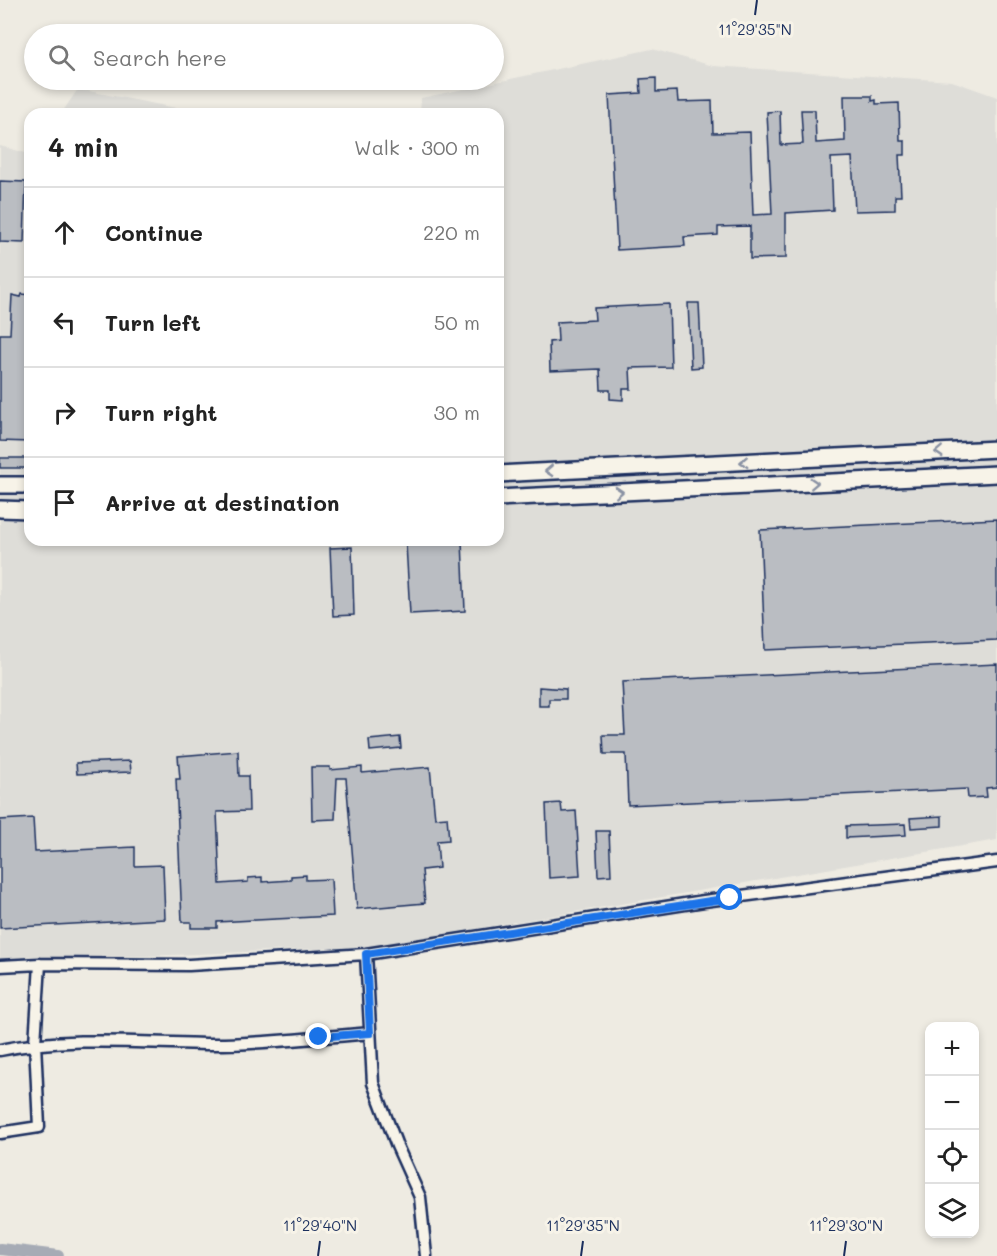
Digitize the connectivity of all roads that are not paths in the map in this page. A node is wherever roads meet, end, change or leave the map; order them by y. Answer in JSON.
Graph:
{"nodes":[{"id":1,"x":997,"y":449,"type":"edge"},
{"id":2,"x":504,"y":474,"type":"edge"},
{"id":3,"x":997,"y":474,"type":"edge"},
{"id":4,"x":0,"y":485,"type":"edge"},
{"id":5,"x":24,"y":485,"type":"edge"},
{"id":6,"x":504,"y":498,"type":"edge"},
{"id":7,"x":0,"y":509,"type":"edge"},
{"id":8,"x":24,"y":510,"type":"edge"},
{"id":9,"x":997,"y":862,"type":"edge"},
{"id":10,"x":366,"y":954,"type":"junction"},
{"id":11,"x":40,"y":964,"type":"junction"},
{"id":12,"x":0,"y":966,"type":"edge"},
{"id":13,"x":370,"y":1033,"type":"junction"},
{"id":14,"x":35,"y":1043,"type":"junction"},
{"id":15,"x":0,"y":1050,"type":"edge"},
{"id":16,"x":0,"y":1133,"type":"edge"},
{"id":17,"x":426,"y":1256,"type":"edge"}],
"edges":[{"from":1,"to":2,"type":"street","one_way":true},
{"from":6,"to":3,"type":"street","one_way":true},
{"from":4,"to":5,"type":"street"},
{"from":7,"to":8,"type":"street"},
{"from":9,"to":10,"type":"street"},
{"from":10,"to":11,"type":"street"},
{"from":10,"to":13,"type":"street"},
{"from":11,"to":12,"type":"street"},
{"from":11,"to":14,"type":"street"},
{"from":13,"to":14,"type":"street"},
{"from":13,"to":17,"type":"street"},
{"from":14,"to":15,"type":"street"},
{"from":14,"to":16,"type":"street"}]}
